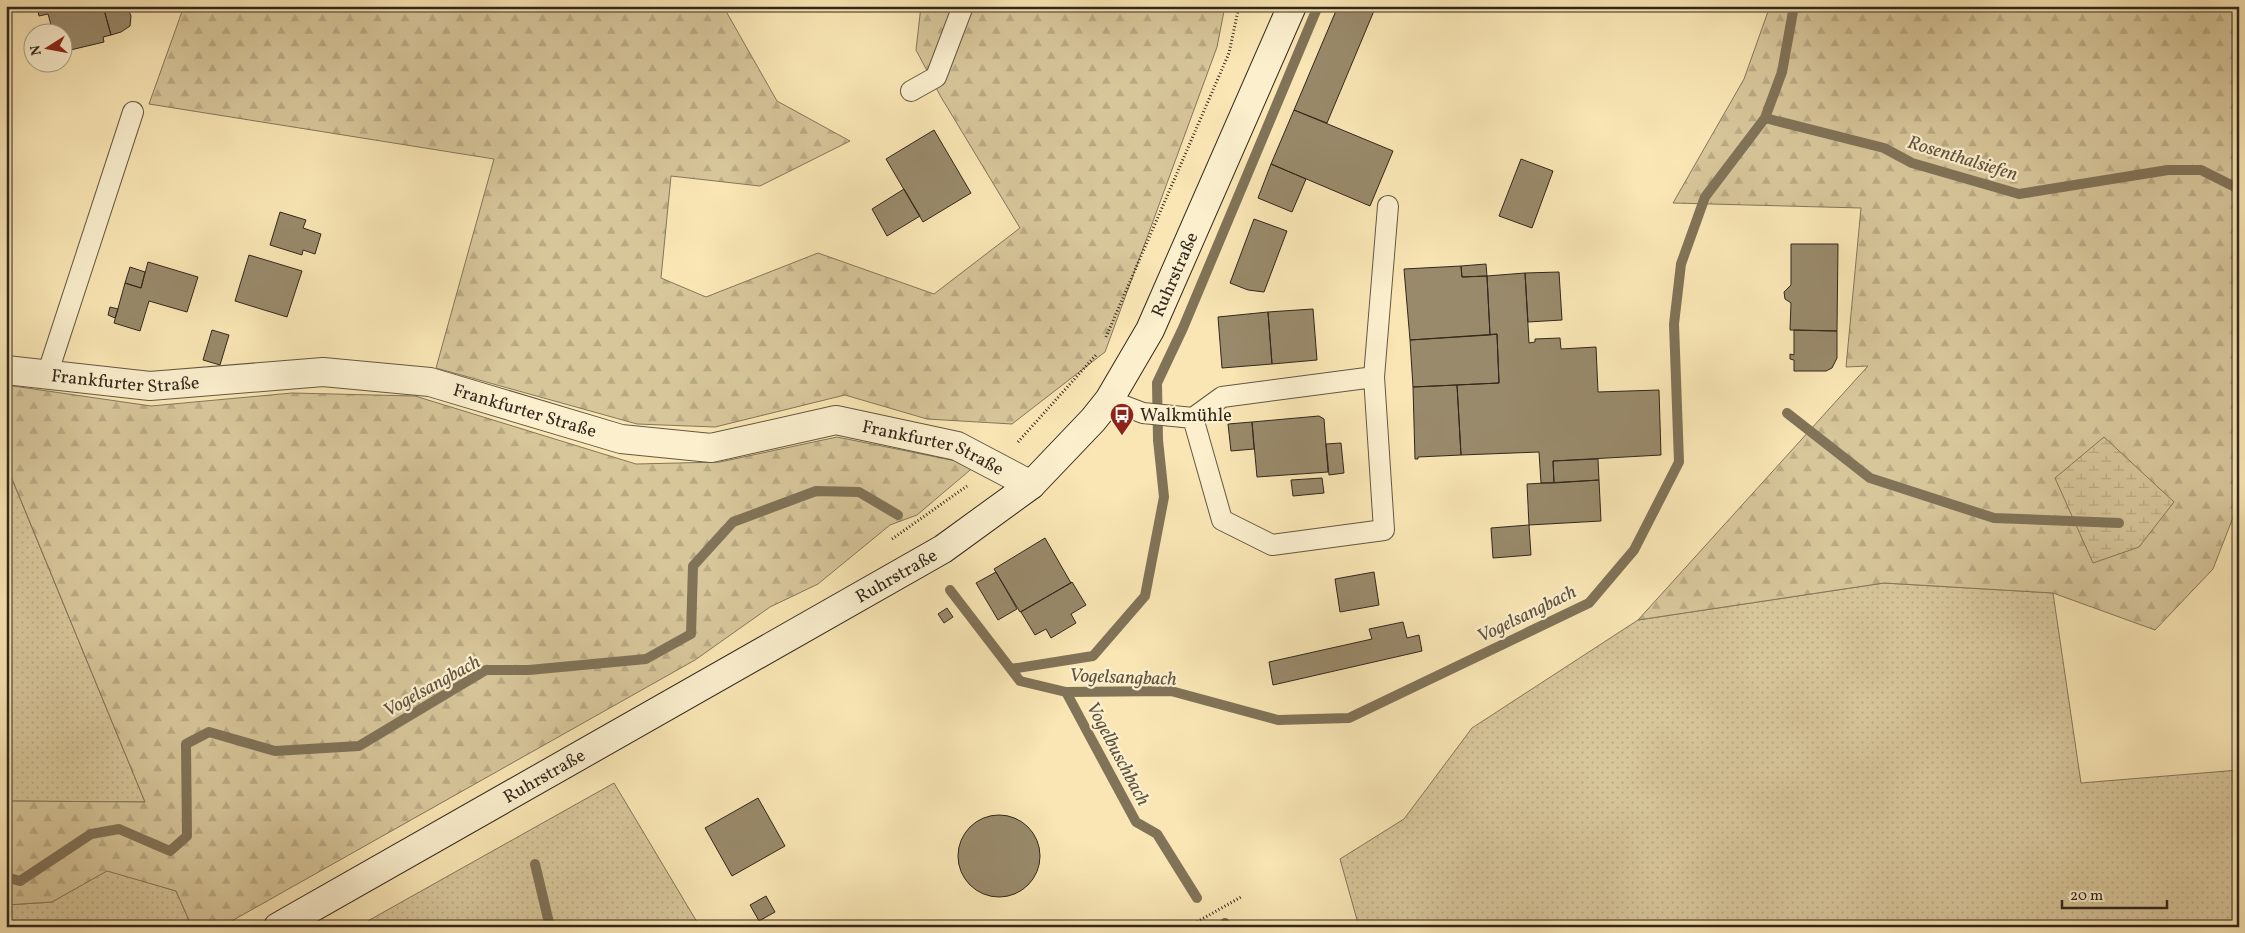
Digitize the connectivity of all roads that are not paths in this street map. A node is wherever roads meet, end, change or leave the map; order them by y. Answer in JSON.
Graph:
{"nodes":[{"id":1,"x":963,"y":6,"type":"edge"},
{"id":2,"x":1292,"y":6,"type":"edge"},
{"id":3,"x":911,"y":91,"type":"dead end"},
{"id":4,"x":133,"y":112,"type":"dead end"},
{"id":5,"x":1388,"y":206,"type":"dead end"},
{"id":6,"x":6,"y":370,"type":"edge"},
{"id":7,"x":47,"y":375,"type":"junction"},
{"id":8,"x":1374,"y":377,"type":"junction"},
{"id":9,"x":1109,"y":400,"type":"junction"},
{"id":10,"x":1193,"y":418,"type":"junction"},
{"id":11,"x":1030,"y":485,"type":"junction"},
{"id":12,"x":278,"y":927,"type":"edge"}],
"edges":[{"from":1,"to":3,"type":"lane"},
{"from":2,"to":9,"type":"main road","name":"Ruhrstraße"},
{"from":4,"to":7,"type":"lane"},
{"from":5,"to":8,"type":"lane"},
{"from":6,"to":7,"type":"main road","name":"Frankfurter Straße"},
{"from":7,"to":11,"type":"main road","name":"Frankfurter Straße"},
{"from":8,"to":10,"type":"lane"},
{"from":8,"to":10,"type":"lane"},
{"from":9,"to":10,"type":"lane"},
{"from":9,"to":11,"type":"main road","name":"Ruhrstraße"},
{"from":11,"to":12,"type":"main road","name":"Ruhrstraße"}]}
